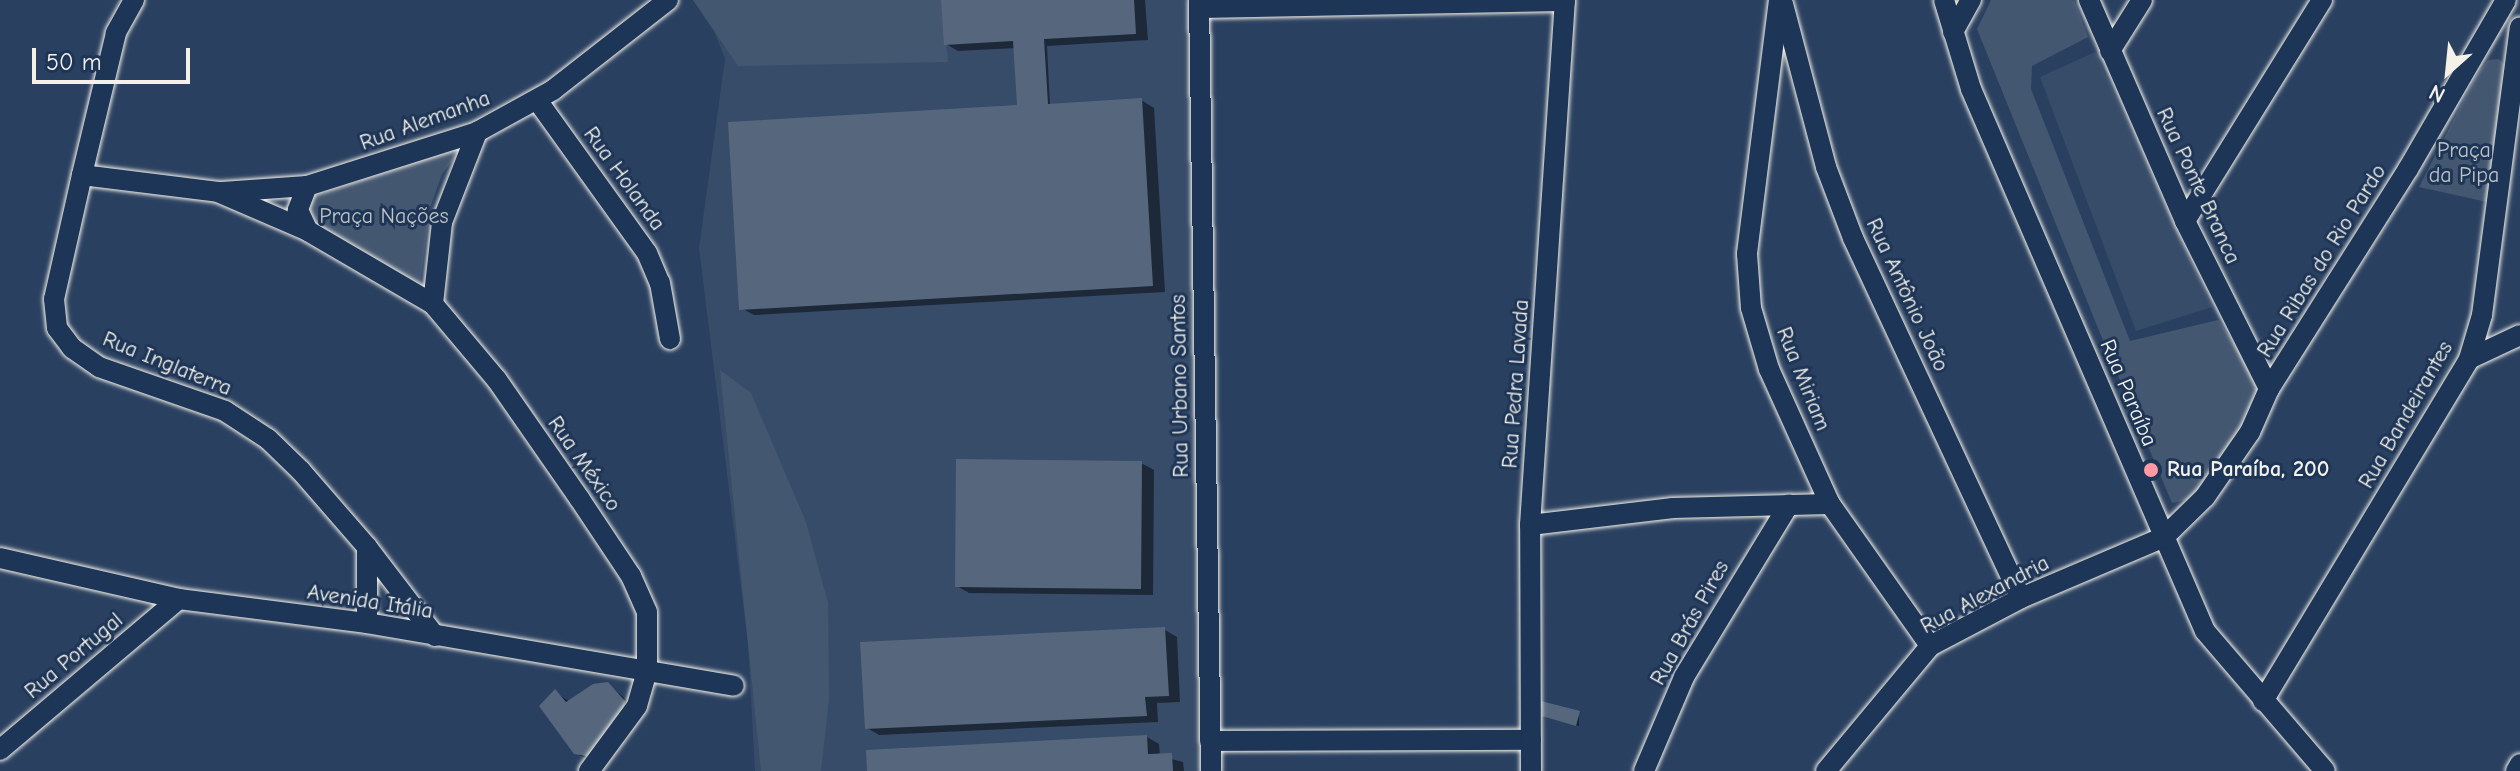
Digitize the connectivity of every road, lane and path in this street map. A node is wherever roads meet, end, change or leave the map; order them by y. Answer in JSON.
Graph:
{"nodes":[{"id":1,"x":134,"y":0,"type":"edge"},
{"id":2,"x":668,"y":0,"type":"edge"},
{"id":3,"x":1565,"y":0,"type":"edge"},
{"id":4,"x":1781,"y":0,"type":"edge"},
{"id":5,"x":1944,"y":0,"type":"edge"},
{"id":6,"x":1971,"y":0,"type":"edge"},
{"id":7,"x":2089,"y":0,"type":"edge"},
{"id":8,"x":2142,"y":0,"type":"edge"},
{"id":9,"x":2322,"y":0,"type":"edge"},
{"id":10,"x":2506,"y":0,"type":"edge"},
{"id":11,"x":1199,"y":4,"type":"edge"},
{"id":12,"x":2520,"y":28,"type":"edge"},
{"id":13,"x":1953,"y":32,"type":"junction"},
{"id":14,"x":2110,"y":51,"type":"junction"},
{"id":15,"x":537,"y":100,"type":"junction"},
{"id":16,"x":477,"y":132,"type":"junction"},
{"id":17,"x":82,"y":175,"type":"junction"},
{"id":18,"x":307,"y":186,"type":"junction"},
{"id":19,"x":218,"y":192,"type":"junction"},
{"id":20,"x":2185,"y":221,"type":"junction"},
{"id":21,"x":308,"y":231,"type":"junction"},
{"id":22,"x":433,"y":304,"type":"junction"},
{"id":23,"x":2520,"y":335,"type":"edge"},
{"id":24,"x":670,"y":339,"type":"dead end"},
{"id":25,"x":2469,"y":359,"type":"junction"},
{"id":26,"x":2269,"y":389,"type":"junction"},
{"id":27,"x":1789,"y":504,"type":"junction"},
{"id":28,"x":1830,"y":504,"type":"junction"},
{"id":29,"x":1530,"y":525,"type":"junction"},
{"id":30,"x":2164,"y":537,"type":"junction"},
{"id":31,"x":367,"y":547,"type":"junction"},
{"id":32,"x":0,"y":558,"type":"edge"},
{"id":33,"x":2021,"y":598,"type":"junction"},
{"id":34,"x":179,"y":599,"type":"junction"},
{"id":35,"x":367,"y":623,"type":"junction"},
{"id":36,"x":435,"y":636,"type":"junction"},
{"id":37,"x":1930,"y":646,"type":"junction"},
{"id":38,"x":647,"y":671,"type":"junction"},
{"id":39,"x":734,"y":686,"type":"dead end"},
{"id":40,"x":2263,"y":701,"type":"junction"},
{"id":41,"x":1531,"y":740,"type":"junction"},
{"id":42,"x":1210,"y":741,"type":"junction"},
{"id":43,"x":2,"y":749,"type":"edge"},
{"id":44,"x":2520,"y":764,"type":"edge"},
{"id":45,"x":0,"y":769,"type":"edge"},
{"id":46,"x":589,"y":771,"type":"edge"},
{"id":47,"x":1211,"y":771,"type":"edge"},
{"id":48,"x":1531,"y":771,"type":"edge"},
{"id":49,"x":1644,"y":771,"type":"edge"},
{"id":50,"x":1826,"y":771,"type":"edge"},
{"id":51,"x":2325,"y":771,"type":"edge"},
{"id":52,"x":2516,"y":771,"type":"edge"}],
"edges":[{"from":1,"to":17,"type":"street","name":"Rua Inglaterra"},
{"from":2,"to":15,"type":"street","name":"Rua Alemanha"},
{"from":3,"to":11,"type":"street"},
{"from":3,"to":29,"type":"street","name":"Rua Pedra Lavada"},
{"from":4,"to":28,"type":"street","name":"Rua Miriam"},
{"from":4,"to":33,"type":"street","name":"Rua Antônio João"},
{"from":5,"to":13,"type":"street","name":"Rua Paraíba"},
{"from":6,"to":13,"type":"street"},
{"from":7,"to":14,"type":"street","name":"Rua Ponte Branca"},
{"from":8,"to":14,"type":"street"},
{"from":9,"to":20,"type":"street"},
{"from":10,"to":26,"type":"street","name":"Rua Ribas do Rio Pardo"},
{"from":11,"to":42,"type":"street","name":"Rua Urbano Santos"},
{"from":12,"to":25,"type":"street","name":"Rua Bandeirantes"},
{"from":13,"to":30,"type":"street","name":"Rua Paraíba"},
{"from":14,"to":20,"type":"street","name":"Rua Ponte Branca"},
{"from":15,"to":16,"type":"street","name":"Rua Alemanha"},
{"from":15,"to":24,"type":"street","name":"Rua Holanda"},
{"from":16,"to":18,"type":"street","name":"Rua Alemanha"},
{"from":16,"to":22,"type":"street"},
{"from":17,"to":19,"type":"street","name":"Rua México"},
{"from":17,"to":31,"type":"street","name":"Rua Inglaterra"},
{"from":18,"to":19,"type":"street","name":"Rua Alemanha"},
{"from":18,"to":21,"type":"street"},
{"from":19,"to":21,"type":"street","name":"Rua México"},
{"from":20,"to":26,"type":"street","name":"Rua Ponte Branca"},
{"from":21,"to":22,"type":"street","name":"Rua México"},
{"from":22,"to":38,"type":"street","name":"Rua México"},
{"from":23,"to":25,"type":"street"},
{"from":25,"to":40,"type":"street","name":"Rua Bandeirantes"},
{"from":26,"to":30,"type":"street","name":"Rua Ribas do Rio Pardo"},
{"from":27,"to":28,"type":"street"},
{"from":27,"to":29,"type":"street"},
{"from":27,"to":49,"type":"street","name":"Rua Brás Pires"},
{"from":28,"to":37,"type":"street","name":"Rua Miriam"},
{"from":29,"to":41,"type":"street","name":"Rua Pedra Lavada"},
{"from":30,"to":33,"type":"street","name":"Rua Alexandria"},
{"from":30,"to":40,"type":"street","name":"Rua Paraíba"},
{"from":31,"to":35,"type":"street"},
{"from":31,"to":36,"type":"street","name":"Rua Inglaterra"},
{"from":32,"to":34,"type":"street","name":"Avenida Itália"},
{"from":33,"to":37,"type":"street","name":"Rua Alexandria"},
{"from":34,"to":35,"type":"street","name":"Avenida Itália"},
{"from":34,"to":43,"type":"street","name":"Rua Portugal"},
{"from":35,"to":36,"type":"street","name":"Avenida Itália"},
{"from":36,"to":38,"type":"street","name":"Avenida Itália"},
{"from":37,"to":50,"type":"street","name":"Rua Alexandria"},
{"from":38,"to":39,"type":"street","name":"Avenida Itália"},
{"from":38,"to":46,"type":"street","name":"Rua México"},
{"from":40,"to":51,"type":"street","name":"Rua Paraíba"},
{"from":41,"to":42,"type":"street"},
{"from":41,"to":48,"type":"street","name":"Rua Pedra Lavada"},
{"from":42,"to":47,"type":"street","name":"Rua Urbano Santos"},
{"from":43,"to":45,"type":"street"},
{"from":44,"to":52,"type":"street"}]}
